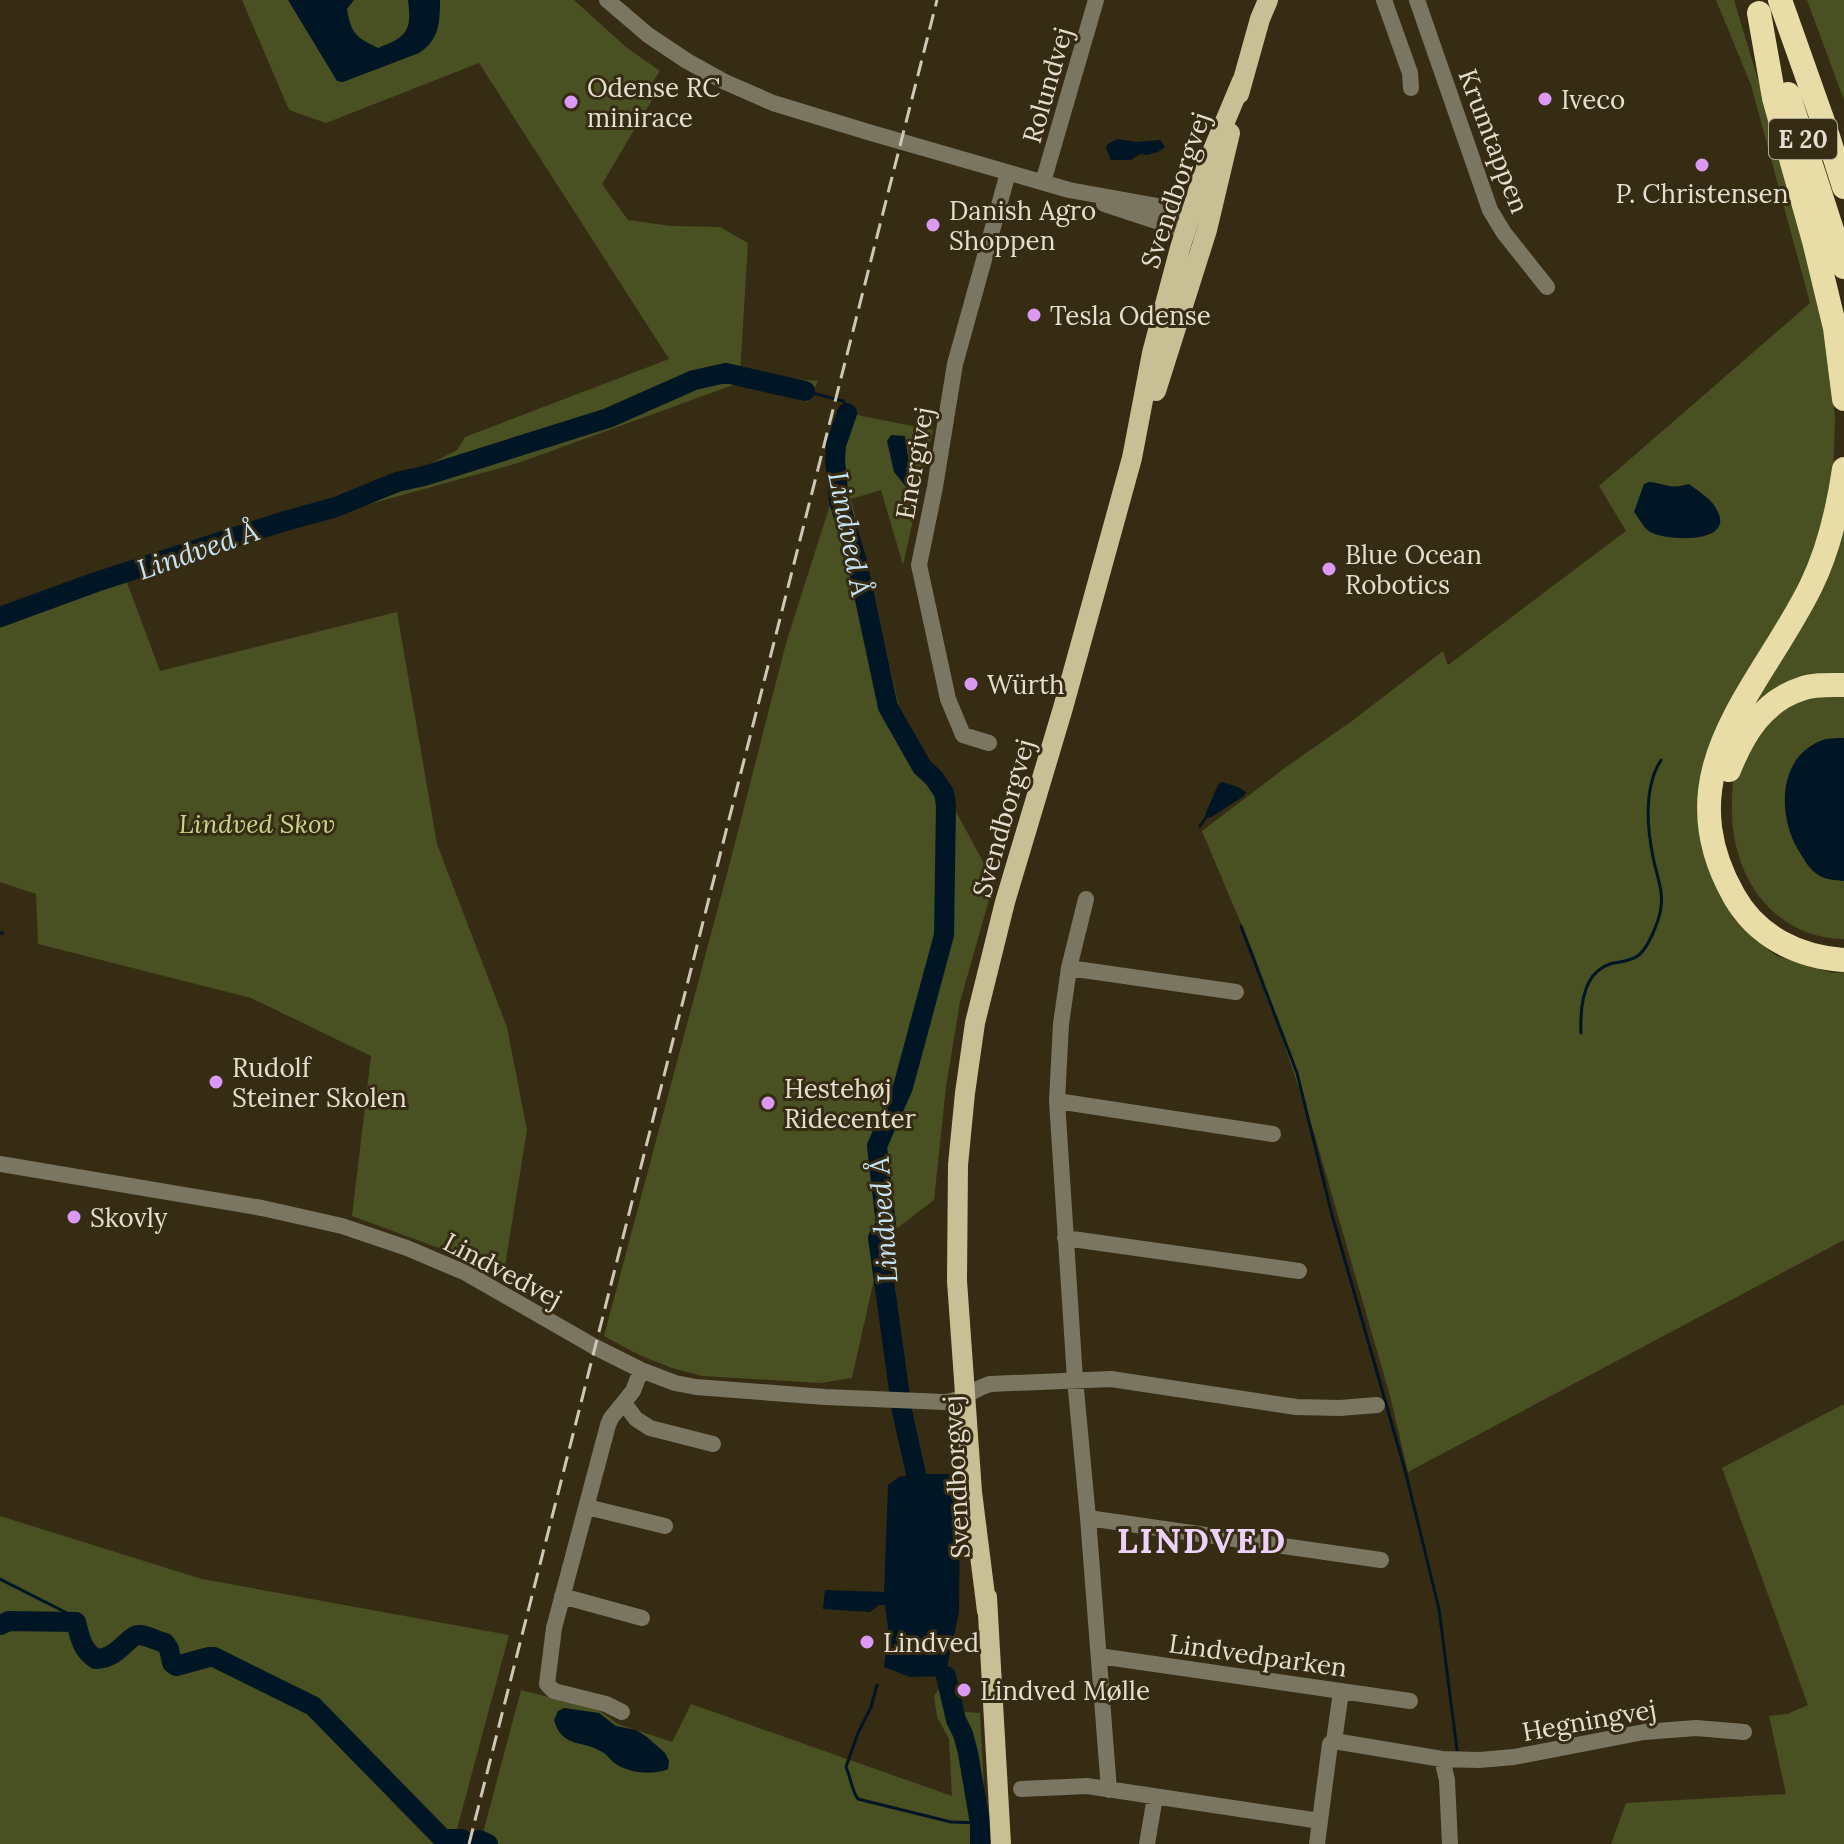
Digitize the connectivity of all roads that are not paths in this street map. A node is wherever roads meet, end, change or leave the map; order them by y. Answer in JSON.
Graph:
{"nodes":[{"id":1,"x":607,"y":0,"type":"edge"},
{"id":2,"x":1096,"y":0,"type":"edge"},
{"id":3,"x":1384,"y":0,"type":"edge"},
{"id":4,"x":1417,"y":0,"type":"edge"},
{"id":5,"x":1790,"y":0,"type":"edge"},
{"id":6,"x":1765,"y":4,"type":"edge"},
{"id":7,"x":1264,"y":6,"type":"edge"},
{"id":8,"x":1411,"y":88,"type":"dead end"},
{"id":9,"x":1844,"y":143,"type":"edge"},
{"id":10,"x":1008,"y":173,"type":"junction"},
{"id":11,"x":1043,"y":182,"type":"junction"},
{"id":12,"x":1844,"y":187,"type":"edge"},
{"id":13,"x":1194,"y":226,"type":"junction"},
{"id":14,"x":1844,"y":267,"type":"edge"},
{"id":15,"x":1547,"y":287,"type":"dead end"},
{"id":16,"x":1844,"y":399,"type":"edge"},
{"id":17,"x":1132,"y":458,"type":"junction"},
{"id":18,"x":1844,"y":469,"type":"edge"},
{"id":19,"x":1844,"y":685,"type":"edge"},
{"id":20,"x":989,"y":743,"type":"dead end"},
{"id":21,"x":1086,"y":899,"type":"dead end"},
{"id":22,"x":1844,"y":945,"type":"edge"},
{"id":23,"x":1844,"y":960,"type":"edge"},
{"id":24,"x":1069,"y":968,"type":"junction"},
{"id":25,"x":1236,"y":992,"type":"dead end"},
{"id":26,"x":1057,"y":1101,"type":"junction"},
{"id":27,"x":1273,"y":1134,"type":"dead end"},
{"id":28,"x":0,"y":1164,"type":"edge"},
{"id":29,"x":1065,"y":1238,"type":"junction"},
{"id":30,"x":1299,"y":1271,"type":"dead end"},
{"id":31,"x":641,"y":1370,"type":"junction"},
{"id":32,"x":1075,"y":1379,"type":"junction"},
{"id":33,"x":970,"y":1393,"type":"junction"},
{"id":34,"x":624,"y":1403,"type":"junction"},
{"id":35,"x":1377,"y":1405,"type":"dead end"},
{"id":36,"x":713,"y":1444,"type":"dead end"},
{"id":37,"x":587,"y":1507,"type":"junction"},
{"id":38,"x":1088,"y":1518,"type":"junction"},
{"id":39,"x":665,"y":1526,"type":"dead end"},
{"id":40,"x":1381,"y":1560,"type":"dead end"},
{"id":41,"x":562,"y":1596,"type":"junction"},
{"id":42,"x":642,"y":1618,"type":"dead end"},
{"id":43,"x":1099,"y":1656,"type":"junction"},
{"id":44,"x":1341,"y":1692,"type":"junction"},
{"id":45,"x":1410,"y":1701,"type":"dead end"},
{"id":46,"x":622,"y":1712,"type":"dead end"},
{"id":47,"x":1744,"y":1732,"type":"dead end"},
{"id":48,"x":1334,"y":1741,"type":"junction"},
{"id":49,"x":1442,"y":1759,"type":"junction"},
{"id":50,"x":1021,"y":1789,"type":"dead end"},
{"id":51,"x":1109,"y":1790,"type":"junction"},
{"id":52,"x":1155,"y":1797,"type":"junction"},
{"id":53,"x":1320,"y":1821,"type":"junction"},
{"id":54,"x":1001,"y":1844,"type":"edge"},
{"id":55,"x":1147,"y":1844,"type":"edge"},
{"id":56,"x":1317,"y":1844,"type":"edge"},
{"id":57,"x":1450,"y":1844,"type":"edge"}],
"edges":[{"from":1,"to":10,"type":"street"},
{"from":2,"to":11,"type":"street","name":"Rolundvej"},
{"from":3,"to":8,"type":"street"},
{"from":4,"to":15,"type":"street","name":"Krumtappen"},
{"from":5,"to":9,"type":"highway"},
{"from":6,"to":12,"type":"highway","number":"E 20"},
{"from":6,"to":14,"type":"highway","number":"E 20"},
{"from":6,"to":16,"type":"highway"},
{"from":7,"to":13,"type":"main road","name":"Svendborgvej"},
{"from":10,"to":11,"type":"street"},
{"from":10,"to":20,"type":"street","name":"Energivej"},
{"from":11,"to":13,"type":"street"},
{"from":13,"to":17,"type":"main road","name":"Svendborgvej"},
{"from":13,"to":17,"type":"main road","name":"Svendborgvej"},
{"from":17,"to":33,"type":"main road","name":"Svendborgvej"},
{"from":18,"to":23,"type":"highway"},
{"from":19,"to":22,"type":"highway"},
{"from":21,"to":24,"type":"street"},
{"from":24,"to":25,"type":"street"},
{"from":24,"to":26,"type":"street"},
{"from":26,"to":27,"type":"street"},
{"from":26,"to":29,"type":"street"},
{"from":28,"to":31,"type":"street","name":"Lindvedvej"},
{"from":29,"to":30,"type":"street"},
{"from":29,"to":32,"type":"street"},
{"from":31,"to":33,"type":"street","name":"Lindvedvej"},
{"from":31,"to":34,"type":"street"},
{"from":32,"to":33,"type":"street"},
{"from":32,"to":35,"type":"street"},
{"from":32,"to":38,"type":"street"},
{"from":33,"to":54,"type":"main road","name":"Svendborgvej"},
{"from":34,"to":36,"type":"street"},
{"from":34,"to":37,"type":"street"},
{"from":37,"to":39,"type":"street"},
{"from":37,"to":41,"type":"street"},
{"from":38,"to":40,"type":"street"},
{"from":38,"to":43,"type":"street"},
{"from":41,"to":42,"type":"street"},
{"from":41,"to":46,"type":"street"},
{"from":43,"to":44,"type":"street","name":"Lindvedparken"},
{"from":43,"to":51,"type":"street"},
{"from":44,"to":45,"type":"street","name":"Lindvedparken"},
{"from":44,"to":48,"type":"street"},
{"from":47,"to":49,"type":"street","name":"Hegningvej"},
{"from":48,"to":49,"type":"street","name":"Hegningvej"},
{"from":48,"to":53,"type":"street"},
{"from":49,"to":57,"type":"street"},
{"from":50,"to":51,"type":"street"},
{"from":51,"to":52,"type":"street"},
{"from":52,"to":53,"type":"street"},
{"from":52,"to":55,"type":"street"},
{"from":53,"to":56,"type":"street"}]}
